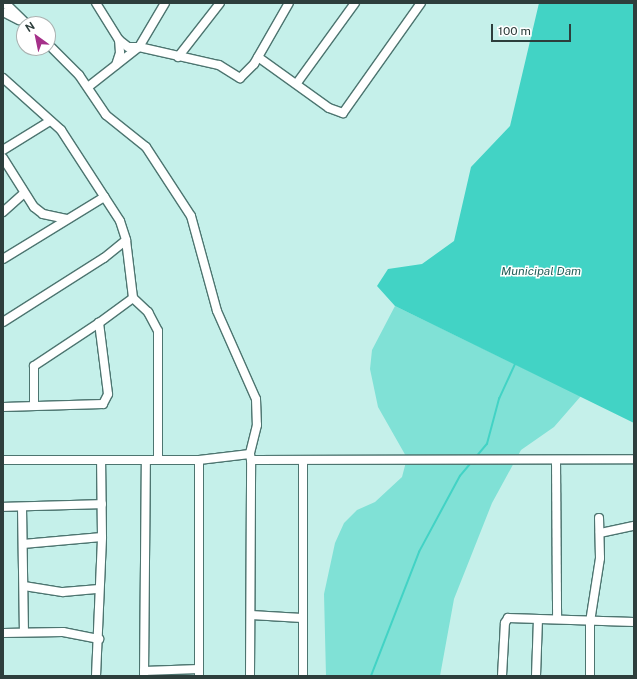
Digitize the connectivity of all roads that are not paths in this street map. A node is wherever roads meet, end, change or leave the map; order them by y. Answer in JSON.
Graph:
{"nodes":[{"id":1,"x":5,"y":3,"type":"edge"},
{"id":2,"x":96,"y":3,"type":"edge"},
{"id":3,"x":164,"y":3,"type":"edge"},
{"id":4,"x":289,"y":3,"type":"edge"},
{"id":5,"x":354,"y":3,"type":"edge"},
{"id":6,"x":421,"y":3,"type":"edge"},
{"id":7,"x":217,"y":4,"type":"edge"},
{"id":8,"x":3,"y":12,"type":"edge"},
{"id":9,"x":19,"y":16,"type":"edge"},
{"id":10,"x":16,"y":18,"type":"edge"},
{"id":11,"x":119,"y":40,"type":"junction"},
{"id":12,"x":139,"y":47,"type":"junction"},
{"id":13,"x":56,"y":52,"type":"edge"},
{"id":14,"x":178,"y":57,"type":"junction"},
{"id":15,"x":258,"y":57,"type":"junction"},
{"id":16,"x":116,"y":66,"type":"junction"},
{"id":17,"x":5,"y":84,"type":"edge"},
{"id":18,"x":297,"y":84,"type":"junction"},
{"id":19,"x":88,"y":86,"type":"junction"},
{"id":20,"x":50,"y":121,"type":"junction"},
{"id":21,"x":3,"y":150,"type":"edge"},
{"id":22,"x":3,"y":158,"type":"edge"},
{"id":23,"x":24,"y":194,"type":"junction"},
{"id":24,"x":104,"y":197,"type":"junction"},
{"id":25,"x":3,"y":212,"type":"edge"},
{"id":26,"x":66,"y":219,"type":"junction"},
{"id":27,"x":126,"y":240,"type":"junction"},
{"id":28,"x":3,"y":259,"type":"edge"},
{"id":29,"x":133,"y":298,"type":"junction"},
{"id":30,"x":3,"y":322,"type":"edge"},
{"id":31,"x":99,"y":323,"type":"junction"},
{"id":32,"x":34,"y":404,"type":"junction"},
{"id":33,"x":3,"y":407,"type":"edge"},
{"id":34,"x":251,"y":457,"type":"junction"},
{"id":35,"x":634,"y":459,"type":"edge"},
{"id":36,"x":3,"y":460,"type":"edge"},
{"id":37,"x":101,"y":460,"type":"junction"},
{"id":38,"x":146,"y":460,"type":"junction"},
{"id":39,"x":158,"y":460,"type":"junction"},
{"id":40,"x":199,"y":460,"type":"junction"},
{"id":41,"x":303,"y":460,"type":"junction"},
{"id":42,"x":556,"y":460,"type":"junction"},
{"id":43,"x":102,"y":504,"type":"junction"},
{"id":44,"x":3,"y":507,"type":"edge"},
{"id":45,"x":22,"y":507,"type":"junction"},
{"id":46,"x":599,"y":518,"type":"dead end"},
{"id":47,"x":634,"y":526,"type":"edge"},
{"id":48,"x":600,"y":533,"type":"junction"},
{"id":49,"x":102,"y":537,"type":"junction"},
{"id":50,"x":23,"y":544,"type":"junction"},
{"id":51,"x":24,"y":586,"type":"junction"},
{"id":52,"x":99,"y":589,"type":"junction"},
{"id":53,"x":251,"y":615,"type":"junction"},
{"id":54,"x":302,"y":618,"type":"junction"},
{"id":55,"x":538,"y":619,"type":"junction"},
{"id":56,"x":557,"y":619,"type":"junction"},
{"id":57,"x":590,"y":622,"type":"junction"},
{"id":58,"x":634,"y":622,"type":"edge"},
{"id":59,"x":24,"y":632,"type":"junction"},
{"id":60,"x":3,"y":633,"type":"edge"},
{"id":61,"x":99,"y":639,"type":"junction"},
{"id":62,"x":144,"y":673,"type":"edge"},
{"id":63,"x":199,"y":673,"type":"edge"},
{"id":64,"x":96,"y":676,"type":"edge"},
{"id":65,"x":250,"y":676,"type":"edge"},
{"id":66,"x":303,"y":676,"type":"edge"},
{"id":67,"x":502,"y":676,"type":"edge"},
{"id":68,"x":536,"y":676,"type":"edge"},
{"id":69,"x":590,"y":676,"type":"edge"}],
"edges":[{"from":1,"to":9,"type":"street"},
{"from":2,"to":11,"type":"street"},
{"from":3,"to":12,"type":"street"},
{"from":4,"to":15,"type":"street"},
{"from":5,"to":18,"type":"street"},
{"from":6,"to":18,"type":"street"},
{"from":7,"to":14,"type":"street"},
{"from":8,"to":10,"type":"street"},
{"from":11,"to":12,"type":"street"},
{"from":11,"to":16,"type":"street"},
{"from":12,"to":14,"type":"street"},
{"from":12,"to":16,"type":"street"},
{"from":13,"to":19,"type":"street"},
{"from":14,"to":15,"type":"street"},
{"from":15,"to":18,"type":"street"},
{"from":16,"to":19,"type":"street"},
{"from":17,"to":20,"type":"street"},
{"from":19,"to":34,"type":"street"},
{"from":20,"to":21,"type":"street"},
{"from":20,"to":24,"type":"street"},
{"from":22,"to":23,"type":"street"},
{"from":23,"to":25,"type":"street"},
{"from":23,"to":26,"type":"street"},
{"from":24,"to":26,"type":"street"},
{"from":24,"to":27,"type":"street"},
{"from":26,"to":28,"type":"street"},
{"from":27,"to":29,"type":"street"},
{"from":27,"to":30,"type":"street"},
{"from":29,"to":31,"type":"street"},
{"from":29,"to":39,"type":"street"},
{"from":31,"to":32,"type":"street"},
{"from":31,"to":32,"type":"street"},
{"from":32,"to":33,"type":"street"},
{"from":34,"to":40,"type":"street"},
{"from":34,"to":41,"type":"street"},
{"from":34,"to":53,"type":"street"},
{"from":35,"to":42,"type":"street"},
{"from":36,"to":37,"type":"street"},
{"from":37,"to":38,"type":"street"},
{"from":37,"to":43,"type":"street"},
{"from":38,"to":39,"type":"street"},
{"from":38,"to":62,"type":"street"},
{"from":39,"to":40,"type":"street"},
{"from":40,"to":63,"type":"street"},
{"from":41,"to":42,"type":"street"},
{"from":41,"to":54,"type":"street"},
{"from":42,"to":56,"type":"street"},
{"from":43,"to":45,"type":"street"},
{"from":43,"to":49,"type":"street"},
{"from":44,"to":45,"type":"street"},
{"from":45,"to":50,"type":"street"},
{"from":46,"to":48,"type":"street"},
{"from":47,"to":48,"type":"street"},
{"from":48,"to":57,"type":"street"},
{"from":49,"to":50,"type":"street"},
{"from":49,"to":52,"type":"street"},
{"from":50,"to":51,"type":"street"},
{"from":51,"to":52,"type":"street"},
{"from":51,"to":59,"type":"street"},
{"from":52,"to":61,"type":"street"},
{"from":53,"to":54,"type":"street"},
{"from":53,"to":65,"type":"street"},
{"from":54,"to":66,"type":"street"},
{"from":55,"to":56,"type":"street"},
{"from":55,"to":67,"type":"street"},
{"from":55,"to":68,"type":"street"},
{"from":56,"to":57,"type":"street"},
{"from":57,"to":58,"type":"street"},
{"from":57,"to":69,"type":"street"},
{"from":59,"to":60,"type":"street"},
{"from":59,"to":61,"type":"street"},
{"from":61,"to":64,"type":"street"},
{"from":62,"to":63,"type":"street"}]}
